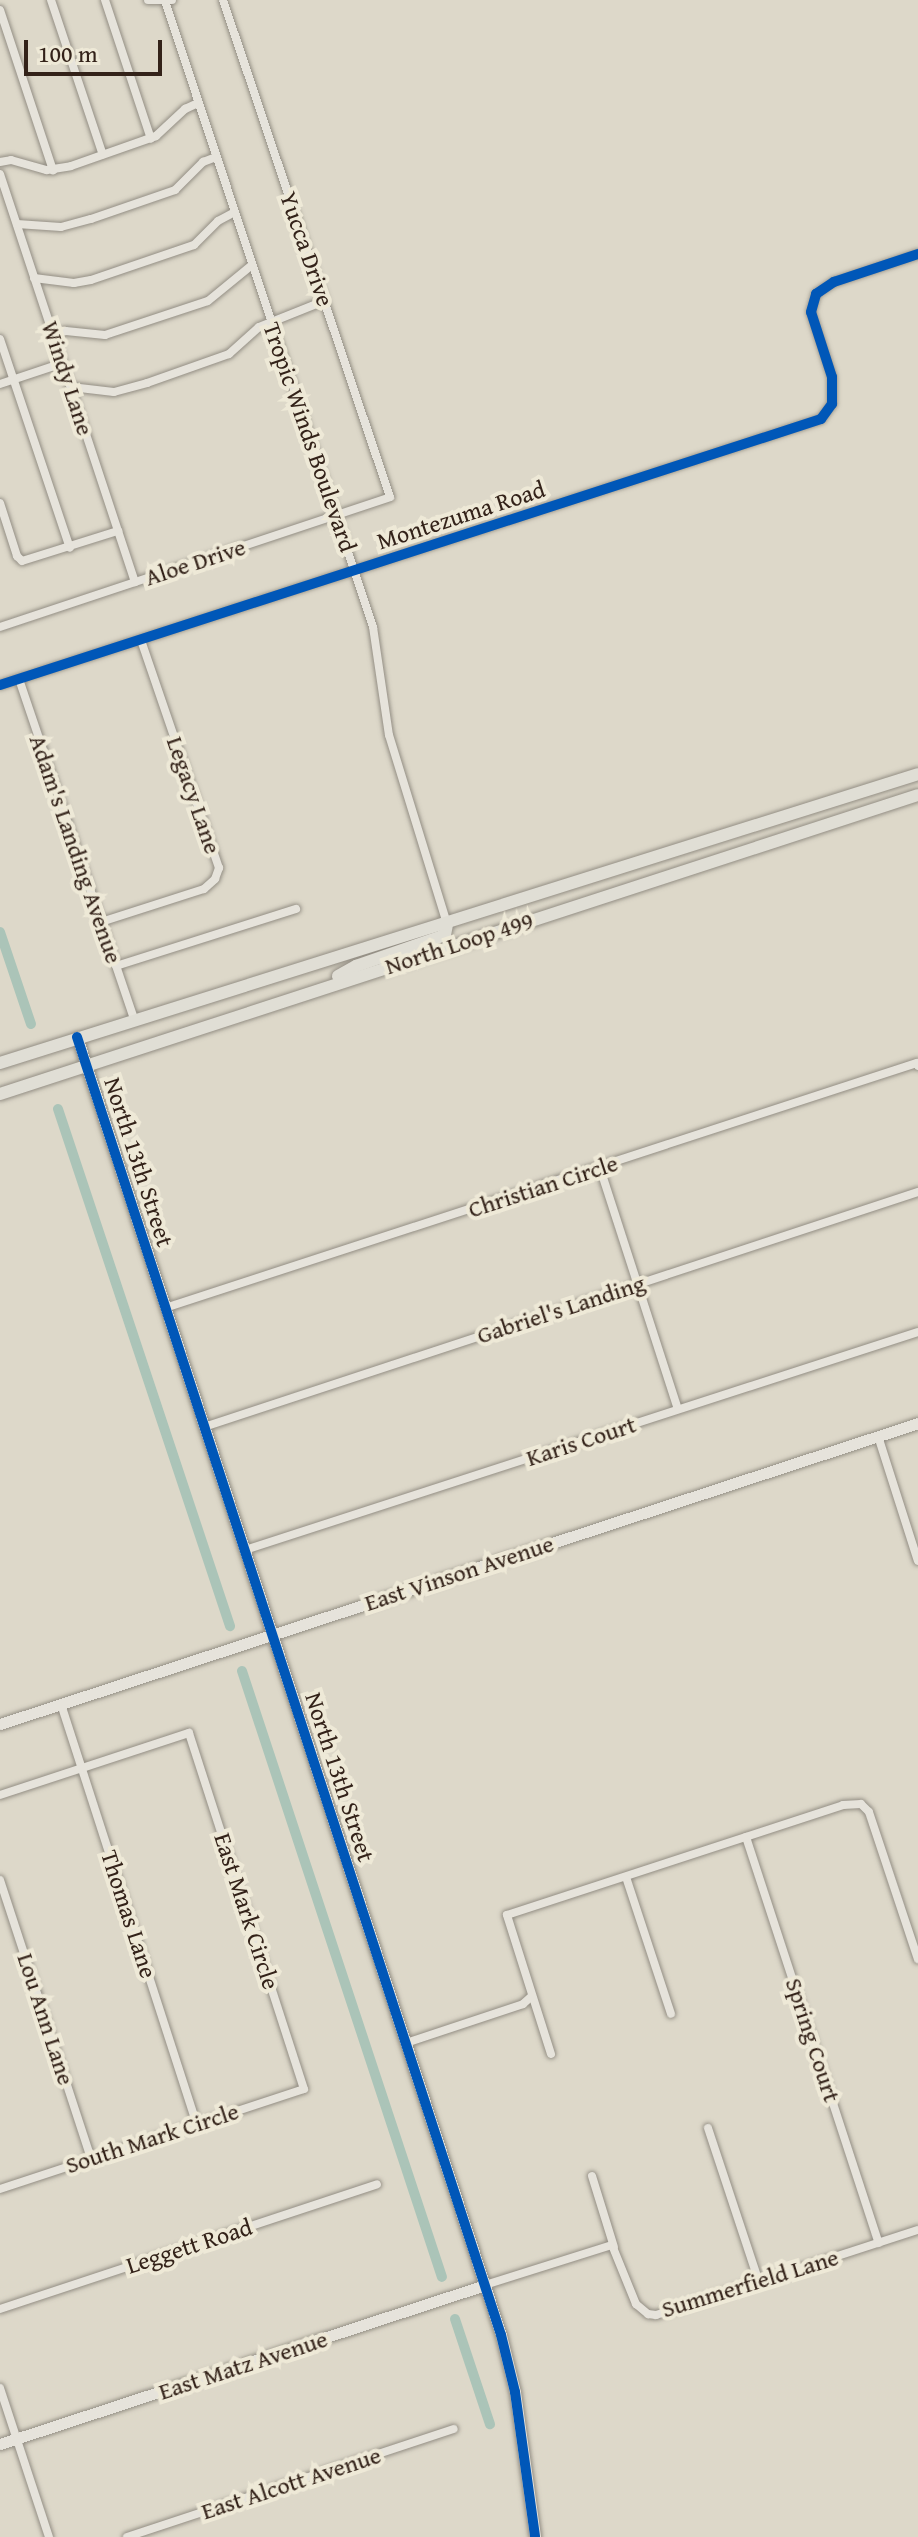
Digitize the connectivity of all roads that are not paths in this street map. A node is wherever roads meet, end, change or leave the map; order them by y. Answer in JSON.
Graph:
{"nodes":[{"id":1,"x":51,"y":0,"type":"edge"},
{"id":2,"x":105,"y":0,"type":"edge"},
{"id":3,"x":148,"y":0,"type":"edge"},
{"id":4,"x":223,"y":0,"type":"edge"},
{"id":5,"x":168,"y":1,"type":"edge"},
{"id":6,"x":0,"y":10,"type":"edge"},
{"id":7,"x":198,"y":103,"type":"junction"},
{"id":8,"x":151,"y":139,"type":"junction"},
{"id":9,"x":103,"y":155,"type":"junction"},
{"id":10,"x":216,"y":157,"type":"junction"},
{"id":11,"x":0,"y":162,"type":"edge"},
{"id":12,"x":53,"y":170,"type":"junction"},
{"id":13,"x":0,"y":174,"type":"edge"},
{"id":14,"x":235,"y":212,"type":"junction"},
{"id":15,"x":17,"y":224,"type":"junction"},
{"id":16,"x":918,"y":254,"type":"edge"},
{"id":17,"x":252,"y":265,"type":"junction"},
{"id":18,"x":34,"y":278,"type":"junction"},
{"id":19,"x":324,"y":301,"type":"junction"},
{"id":20,"x":271,"y":322,"type":"junction"},
{"id":21,"x":53,"y":334,"type":"junction"},
{"id":22,"x":0,"y":339,"type":"edge"},
{"id":23,"x":63,"y":363,"type":"junction"},
{"id":24,"x":13,"y":379,"type":"junction"},
{"id":25,"x":0,"y":384,"type":"edge"},
{"id":26,"x":71,"y":387,"type":"junction"},
{"id":27,"x":390,"y":497,"type":"joint"},
{"id":28,"x":0,"y":503,"type":"edge"},
{"id":29,"x":336,"y":515,"type":"junction"},
{"id":30,"x":118,"y":531,"type":"junction"},
{"id":31,"x":70,"y":548,"type":"junction"},
{"id":32,"x":355,"y":570,"type":"junction"},
{"id":33,"x":135,"y":582,"type":"junction"},
{"id":34,"x":0,"y":627,"type":"edge"},
{"id":35,"x":141,"y":640,"type":"junction"},
{"id":36,"x":19,"y":679,"type":"junction"},
{"id":37,"x":0,"y":685,"type":"edge"},
{"id":38,"x":918,"y":774,"type":"edge"},
{"id":39,"x":918,"y":795,"type":"edge"},
{"id":40,"x":296,"y":909,"type":"dead end"},
{"id":41,"x":101,"y":922,"type":"junction"},
{"id":42,"x":447,"y":925,"type":"junction"},
{"id":43,"x":116,"y":966,"type":"junction"},
{"id":44,"x":311,"y":992,"type":"junction"},
{"id":45,"x":134,"y":1018,"type":"junction"},
{"id":46,"x":77,"y":1037,"type":"junction"},
{"id":47,"x":0,"y":1063,"type":"edge"},
{"id":48,"x":87,"y":1066,"type":"junction"},
{"id":49,"x":918,"y":1066,"type":"edge"},
{"id":50,"x":0,"y":1094,"type":"edge"},
{"id":51,"x":600,"y":1168,"type":"junction"},
{"id":52,"x":918,"y":1192,"type":"edge"},
{"id":53,"x":637,"y":1284,"type":"junction"},
{"id":54,"x":165,"y":1308,"type":"junction"},
{"id":55,"x":918,"y":1332,"type":"edge"},
{"id":56,"x":678,"y":1409,"type":"junction"},
{"id":57,"x":918,"y":1423,"type":"edge"},
{"id":58,"x":204,"y":1427,"type":"junction"},
{"id":59,"x":878,"y":1436,"type":"junction"},
{"id":60,"x":245,"y":1550,"type":"junction"},
{"id":61,"x":918,"y":1561,"type":"edge"},
{"id":62,"x":272,"y":1635,"type":"junction"},
{"id":63,"x":61,"y":1704,"type":"junction"},
{"id":64,"x":0,"y":1724,"type":"edge"},
{"id":65,"x":82,"y":1768,"type":"junction"},
{"id":66,"x":0,"y":1795,"type":"edge"},
{"id":67,"x":746,"y":1837,"type":"junction"},
{"id":68,"x":626,"y":1877,"type":"junction"},
{"id":69,"x":0,"y":1880,"type":"edge"},
{"id":70,"x":918,"y":1959,"type":"edge"},
{"id":71,"x":532,"y":1996,"type":"junction"},
{"id":72,"x":671,"y":2014,"type":"dead end"},
{"id":73,"x":406,"y":2043,"type":"junction"},
{"id":74,"x":551,"y":2054,"type":"dead end"},
{"id":75,"x":304,"y":2089,"type":"joint"},
{"id":76,"x":197,"y":2124,"type":"junction"},
{"id":77,"x":708,"y":2128,"type":"dead end"},
{"id":78,"x":91,"y":2158,"type":"junction"},
{"id":79,"x":592,"y":2176,"type":"dead end"},
{"id":80,"x":377,"y":2184,"type":"dead end"},
{"id":81,"x":0,"y":2189,"type":"edge"},
{"id":82,"x":918,"y":2230,"type":"edge"},
{"id":83,"x":879,"y":2243,"type":"junction"},
{"id":84,"x":614,"y":2247,"type":"junction"},
{"id":85,"x":759,"y":2282,"type":"junction"},
{"id":86,"x":485,"y":2285,"type":"junction"},
{"id":87,"x":0,"y":2309,"type":"edge"},
{"id":88,"x":0,"y":2388,"type":"edge"},
{"id":89,"x":454,"y":2429,"type":"dead end"},
{"id":90,"x":16,"y":2439,"type":"junction"},
{"id":91,"x":0,"y":2444,"type":"edge"},
{"id":92,"x":49,"y":2537,"type":"edge"},
{"id":93,"x":127,"y":2537,"type":"edge"},
{"id":94,"x":535,"y":2537,"type":"edge"}],
"edges":[{"from":1,"to":9,"type":"street"},
{"from":2,"to":8,"type":"street"},
{"from":3,"to":5,"type":"street"},
{"from":4,"to":19,"type":"street","name":"Yucca Drive"},
{"from":5,"to":7,"type":"street","name":"Tropic Winds Boulevard"},
{"from":6,"to":12,"type":"street"},
{"from":7,"to":8,"type":"street"},
{"from":7,"to":10,"type":"street","name":"Tropic Winds Boulevard"},
{"from":8,"to":9,"type":"street"},
{"from":9,"to":12,"type":"street"},
{"from":10,"to":14,"type":"street","name":"Tropic Winds Boulevard"},
{"from":10,"to":15,"type":"street"},
{"from":11,"to":12,"type":"street"},
{"from":13,"to":15,"type":"street","name":"Windy Lane"},
{"from":14,"to":17,"type":"street","name":"Tropic Winds Boulevard"},
{"from":14,"to":18,"type":"street"},
{"from":15,"to":18,"type":"street","name":"Windy Lane"},
{"from":16,"to":32,"type":"street","name":"Montezuma Road"},
{"from":17,"to":20,"type":"street","name":"Tropic Winds Boulevard"},
{"from":17,"to":21,"type":"street"},
{"from":18,"to":21,"type":"street","name":"Windy Lane"},
{"from":19,"to":20,"type":"street"},
{"from":19,"to":27,"type":"street","name":"Yucca Drive"},
{"from":20,"to":26,"type":"street"},
{"from":20,"to":29,"type":"street","name":"Tropic Winds Boulevard"},
{"from":21,"to":23,"type":"street","name":"Windy Lane"},
{"from":22,"to":24,"type":"street"},
{"from":23,"to":24,"type":"street"},
{"from":23,"to":26,"type":"street","name":"Windy Lane"},
{"from":24,"to":25,"type":"street"},
{"from":24,"to":31,"type":"street"},
{"from":26,"to":30,"type":"street","name":"Windy Lane"},
{"from":27,"to":29,"type":"street","name":"Aloe Drive"},
{"from":28,"to":31,"type":"street"},
{"from":29,"to":32,"type":"street","name":"Tropic Winds Boulevard"},
{"from":29,"to":33,"type":"street","name":"Aloe Drive"},
{"from":30,"to":31,"type":"street"},
{"from":30,"to":33,"type":"street","name":"Windy Lane"},
{"from":32,"to":35,"type":"street","name":"Montezuma Road"},
{"from":32,"to":42,"type":"street","name":"Tropic Winds Boulevard"},
{"from":33,"to":34,"type":"street","name":"Aloe Drive"},
{"from":35,"to":36,"type":"street","name":"Montezuma Road"},
{"from":35,"to":41,"type":"street","name":"Legacy Lane"},
{"from":36,"to":37,"type":"street","name":"Montezuma Road"},
{"from":36,"to":41,"type":"street","name":"Adam's Landing Avenue"},
{"from":38,"to":42,"type":"main road","name":"North Loop 499"},
{"from":39,"to":44,"type":"main road","name":"North Loop 499"},
{"from":40,"to":43,"type":"street"},
{"from":41,"to":43,"type":"street","name":"Adam's Landing Avenue"},
{"from":42,"to":44,"type":"main road"},
{"from":42,"to":45,"type":"main road","name":"North Loop 499"},
{"from":43,"to":45,"type":"street","name":"Adam's Landing Avenue"},
{"from":44,"to":48,"type":"main road","name":"North Loop 499"},
{"from":45,"to":46,"type":"main road","name":"North Loop 499"},
{"from":46,"to":47,"type":"main road","name":"North Loop 499"},
{"from":46,"to":48,"type":"street","name":"North 13th Street"},
{"from":48,"to":50,"type":"main road","name":"North Loop 499"},
{"from":48,"to":54,"type":"street","name":"North 13th Street"},
{"from":49,"to":51,"type":"street","name":"Christian Circle"},
{"from":51,"to":53,"type":"street"},
{"from":51,"to":54,"type":"street","name":"Christian Circle"},
{"from":52,"to":53,"type":"street","name":"Gabriel's Landing"},
{"from":53,"to":56,"type":"street"},
{"from":53,"to":58,"type":"street","name":"Gabriel's Landing"},
{"from":54,"to":58,"type":"street","name":"North 13th Street"},
{"from":55,"to":56,"type":"street","name":"Karis Court"},
{"from":56,"to":60,"type":"street","name":"Karis Court"},
{"from":57,"to":59,"type":"street","name":"East Vinson Avenue"},
{"from":58,"to":60,"type":"street","name":"North 13th Street"},
{"from":59,"to":61,"type":"street"},
{"from":59,"to":62,"type":"street","name":"East Vinson Avenue"},
{"from":60,"to":62,"type":"street","name":"North 13th Street"},
{"from":62,"to":63,"type":"street","name":"East Vinson Avenue"},
{"from":62,"to":73,"type":"street","name":"North 13th Street"},
{"from":63,"to":64,"type":"street","name":"East Vinson Avenue"},
{"from":63,"to":65,"type":"street","name":"Thomas Lane"},
{"from":65,"to":66,"type":"street"},
{"from":65,"to":75,"type":"street","name":"East Mark Circle"},
{"from":65,"to":76,"type":"street","name":"Thomas Lane"},
{"from":67,"to":68,"type":"street"},
{"from":67,"to":70,"type":"street"},
{"from":67,"to":83,"type":"street","name":"Spring Court"},
{"from":68,"to":71,"type":"street"},
{"from":68,"to":72,"type":"street"},
{"from":69,"to":78,"type":"street","name":"Lou Ann Lane"},
{"from":71,"to":73,"type":"street"},
{"from":71,"to":74,"type":"street"},
{"from":73,"to":86,"type":"street","name":"North 13th Street"},
{"from":75,"to":76,"type":"street","name":"South Mark Circle"},
{"from":76,"to":78,"type":"street","name":"South Mark Circle"},
{"from":77,"to":85,"type":"street"},
{"from":78,"to":81,"type":"street","name":"South Mark Circle"},
{"from":79,"to":84,"type":"street"},
{"from":80,"to":87,"type":"street","name":"Leggett Road"},
{"from":82,"to":83,"type":"street","name":"Summerfield Lane"},
{"from":83,"to":85,"type":"street","name":"Summerfield Lane"},
{"from":84,"to":85,"type":"street","name":"Summerfield Lane"},
{"from":84,"to":86,"type":"street"},
{"from":86,"to":90,"type":"street","name":"East Matz Avenue"},
{"from":86,"to":94,"type":"street","name":"North 13th Street"},
{"from":88,"to":90,"type":"street"},
{"from":89,"to":93,"type":"street","name":"East Alcott Avenue"},
{"from":90,"to":91,"type":"street","name":"East Matz Avenue"},
{"from":90,"to":92,"type":"street"}]}
